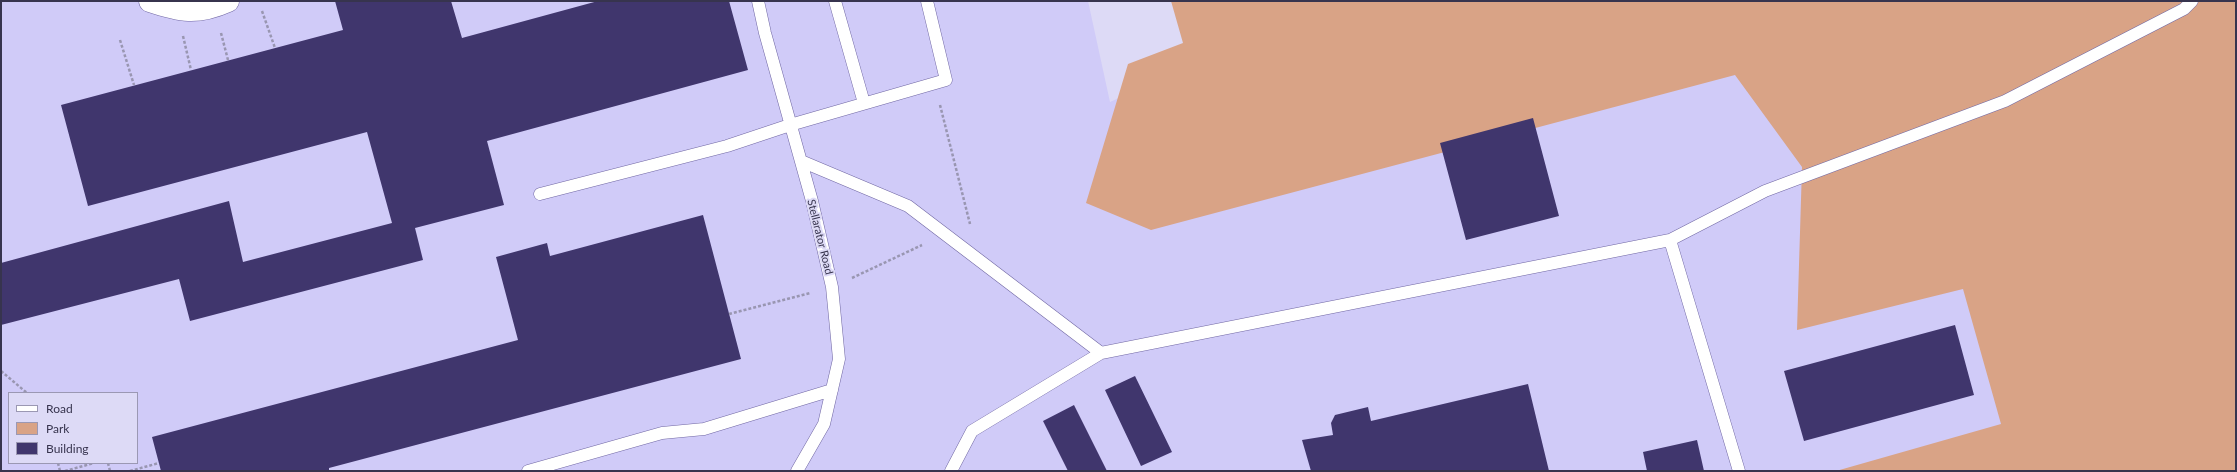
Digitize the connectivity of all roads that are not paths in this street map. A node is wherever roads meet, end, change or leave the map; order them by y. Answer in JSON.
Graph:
{"nodes":[{"id":1,"x":150,"y":1,"type":"edge"},
{"id":2,"x":228,"y":1,"type":"edge"},
{"id":3,"x":758,"y":1,"type":"edge"},
{"id":4,"x":834,"y":1,"type":"edge"},
{"id":5,"x":926,"y":1,"type":"edge"},
{"id":6,"x":2192,"y":1,"type":"edge"},
{"id":7,"x":864,"y":104,"type":"junction"},
{"id":8,"x":790,"y":125,"type":"junction"},
{"id":9,"x":801,"y":161,"type":"junction"},
{"id":10,"x":540,"y":194,"type":"dead end"},
{"id":11,"x":1670,"y":240,"type":"junction"},
{"id":12,"x":1101,"y":353,"type":"junction"},
{"id":13,"x":832,"y":390,"type":"junction"},
{"id":14,"x":528,"y":471,"type":"edge"},
{"id":15,"x":797,"y":471,"type":"edge"},
{"id":16,"x":951,"y":471,"type":"edge"},
{"id":17,"x":1739,"y":471,"type":"edge"}],
"edges":[{"from":1,"to":2,"type":"street"},
{"from":3,"to":8,"type":"lane","name":"Stellarator Road"},
{"from":4,"to":7,"type":"lane"},
{"from":5,"to":7,"type":"lane"},
{"from":6,"to":11,"type":"lane"},
{"from":7,"to":8,"type":"lane"},
{"from":8,"to":9,"type":"lane","name":"Stellarator Road"},
{"from":8,"to":10,"type":"lane"},
{"from":9,"to":12,"type":"lane"},
{"from":9,"to":13,"type":"lane","name":"Stellarator Road"},
{"from":11,"to":12,"type":"lane"},
{"from":11,"to":17,"type":"lane"},
{"from":12,"to":16,"type":"lane"},
{"from":13,"to":14,"type":"lane"},
{"from":13,"to":15,"type":"lane","name":"Stellarator Road"}]}
